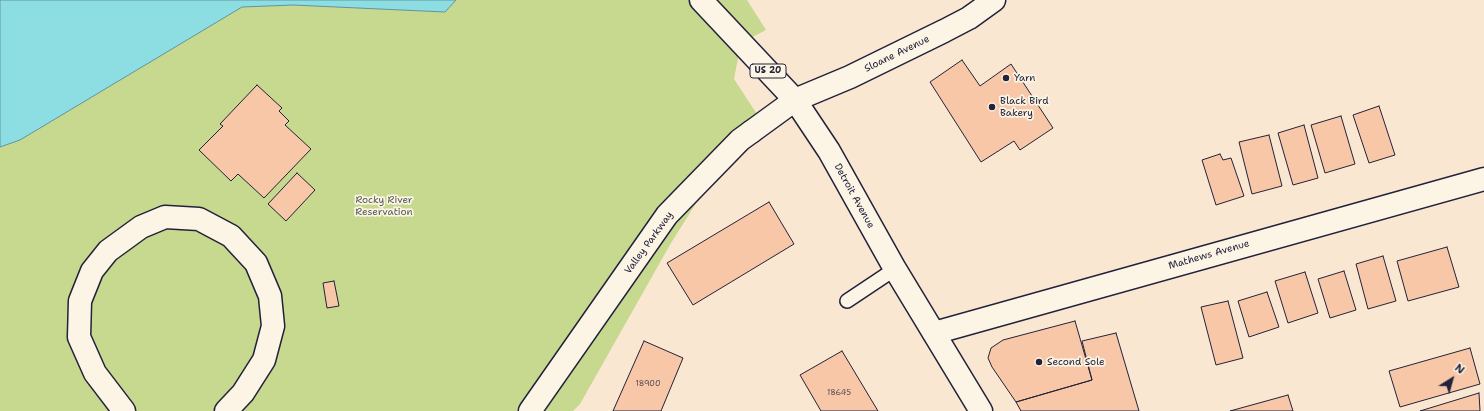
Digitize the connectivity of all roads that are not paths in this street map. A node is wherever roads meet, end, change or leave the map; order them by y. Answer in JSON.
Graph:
{"nodes":[{"id":1,"x":701,"y":0,"type":"edge"},
{"id":2,"x":994,"y":0,"type":"edge"},
{"id":3,"x":795,"y":100,"type":"junction"},
{"id":4,"x":1484,"y":179,"type":"edge"},
{"id":5,"x":895,"y":269,"type":"junction"},
{"id":6,"x":847,"y":301,"type":"dead end"},
{"id":7,"x":934,"y":333,"type":"junction"},
{"id":8,"x":124,"y":411,"type":"edge"},
{"id":9,"x":226,"y":411,"type":"edge"},
{"id":10,"x":530,"y":411,"type":"edge"},
{"id":11,"x":981,"y":411,"type":"edge"}],
"edges":[{"from":1,"to":3,"type":"street","name":"Detroit Avenue","number":"US 20"},
{"from":2,"to":3,"type":"street","name":"Sloane Avenue"},
{"from":3,"to":5,"type":"street","name":"Detroit Avenue"},
{"from":3,"to":10,"type":"street","name":"Valley Parkway"},
{"from":4,"to":7,"type":"street","name":"Mathews Avenue"},
{"from":5,"to":6,"type":"lane"},
{"from":5,"to":7,"type":"street","name":"Detroit Avenue"},
{"from":7,"to":11,"type":"street","name":"Detroit Avenue"},
{"from":8,"to":9,"type":"street"}]}
